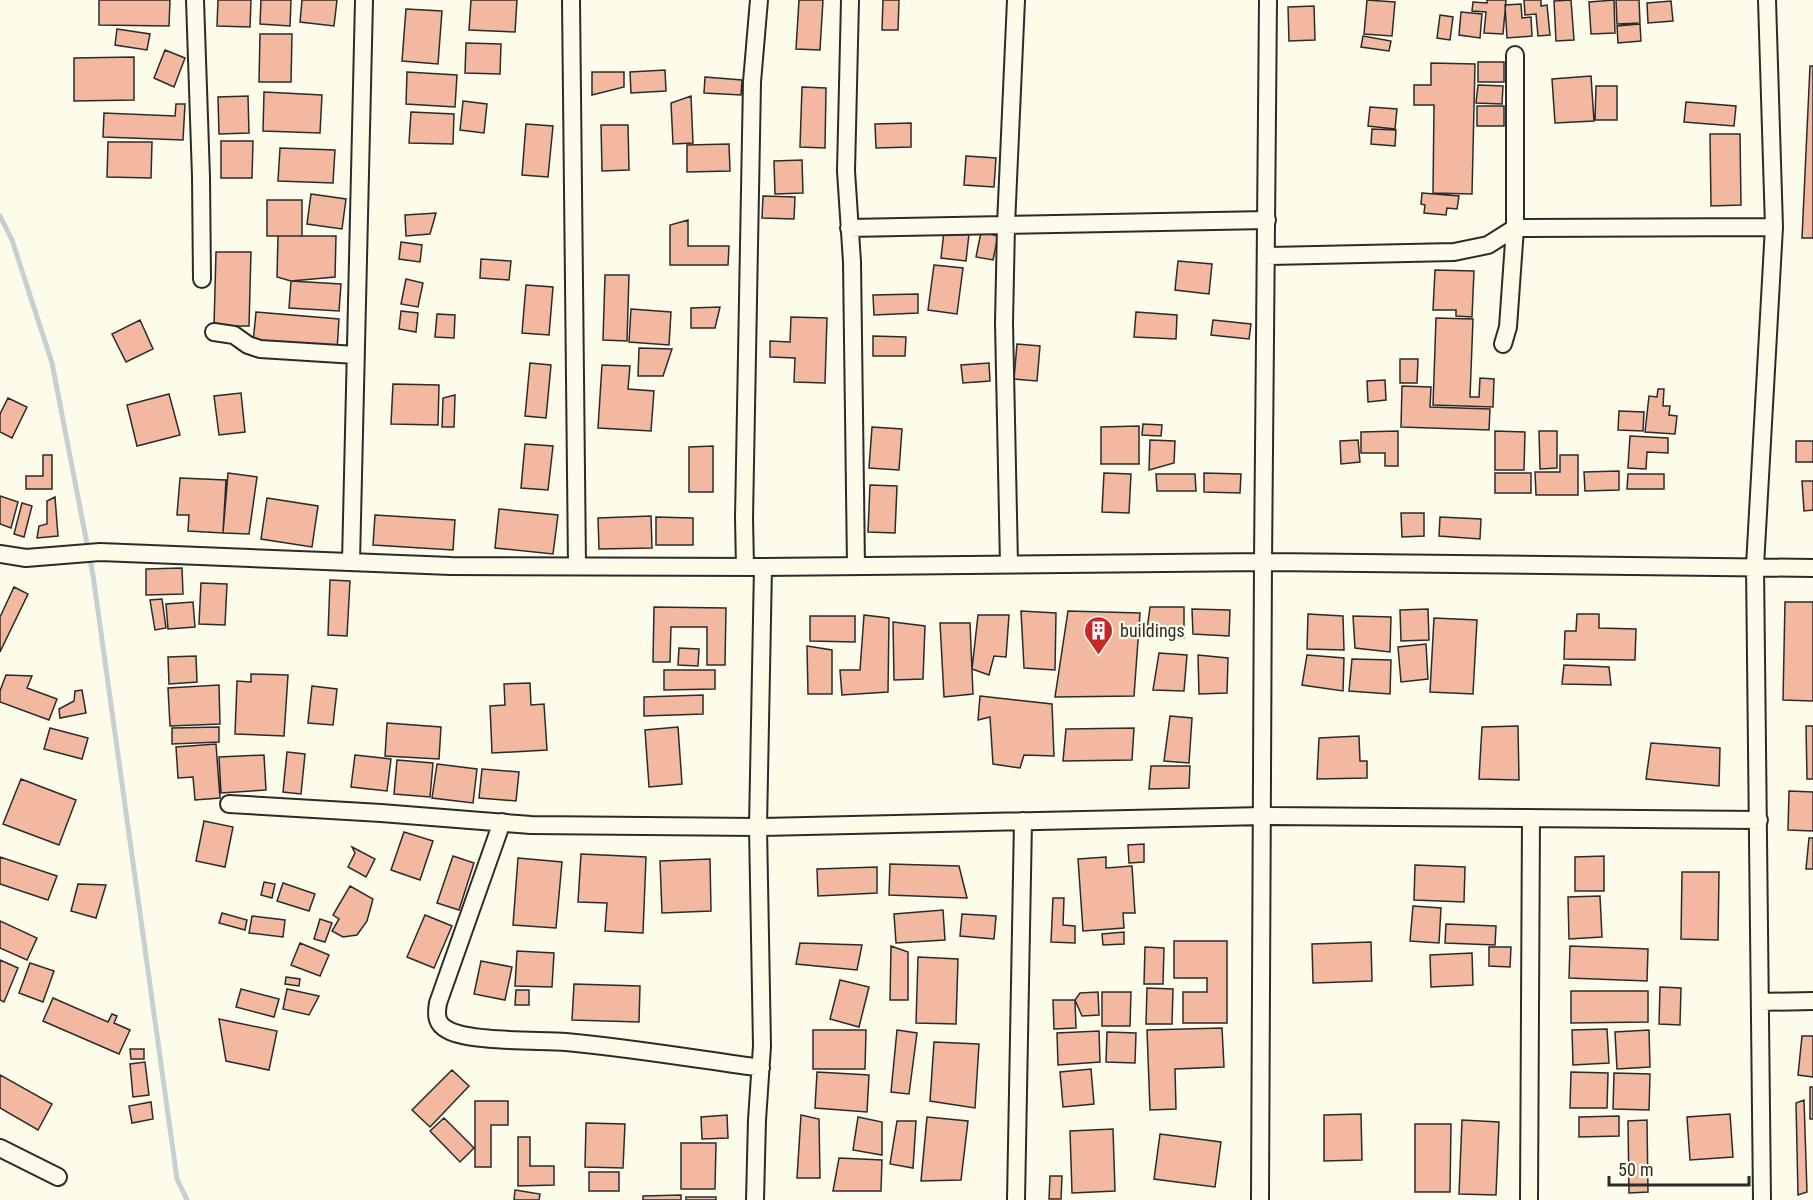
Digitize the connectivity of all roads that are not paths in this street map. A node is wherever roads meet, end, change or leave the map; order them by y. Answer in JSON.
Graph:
{"nodes":[{"id":1,"x":195,"y":0,"type":"edge"},
{"id":2,"x":364,"y":0,"type":"edge"},
{"id":3,"x":571,"y":0,"type":"edge"},
{"id":4,"x":759,"y":0,"type":"edge"},
{"id":5,"x":850,"y":0,"type":"edge"},
{"id":6,"x":1016,"y":0,"type":"edge"},
{"id":7,"x":1268,"y":0,"type":"edge"},
{"id":8,"x":1767,"y":0,"type":"edge"},
{"id":9,"x":1515,"y":55,"type":"dead end"},
{"id":10,"x":1267,"y":220,"type":"junction"},
{"id":11,"x":1006,"y":225,"type":"junction"},
{"id":12,"x":1774,"y":227,"type":"junction"},
{"id":13,"x":849,"y":228,"type":"junction"},
{"id":14,"x":1515,"y":228,"type":"junction"},
{"id":15,"x":1266,"y":256,"type":"junction"},
{"id":16,"x":202,"y":279,"type":"dead end"},
{"id":17,"x":214,"y":332,"type":"dead end"},
{"id":18,"x":1503,"y":344,"type":"dead end"},
{"id":19,"x":356,"y":355,"type":"junction"},
{"id":20,"x":0,"y":554,"type":"edge"},
{"id":21,"x":351,"y":562,"type":"junction"},
{"id":22,"x":1263,"y":562,"type":"junction"},
{"id":23,"x":1009,"y":564,"type":"junction"},
{"id":24,"x":578,"y":566,"type":"junction"},
{"id":25,"x":856,"y":566,"type":"junction"},
{"id":26,"x":1755,"y":566,"type":"junction"},
{"id":27,"x":745,"y":567,"type":"junction"},
{"id":28,"x":763,"y":567,"type":"junction"},
{"id":29,"x":1813,"y":568,"type":"edge"},
{"id":30,"x":229,"y":804,"type":"dead end"},
{"id":31,"x":1263,"y":816,"type":"junction"},
{"id":32,"x":1531,"y":818,"type":"junction"},
{"id":33,"x":1759,"y":820,"type":"junction"},
{"id":34,"x":1023,"y":821,"type":"junction"},
{"id":35,"x":502,"y":822,"type":"junction"},
{"id":36,"x":758,"y":827,"type":"junction"},
{"id":37,"x":1813,"y":1001,"type":"edge"},
{"id":38,"x":1760,"y":1002,"type":"junction"},
{"id":39,"x":761,"y":1068,"type":"junction"},
{"id":40,"x":0,"y":1148,"type":"edge"},
{"id":41,"x":58,"y":1177,"type":"dead end"},
{"id":42,"x":755,"y":1200,"type":"edge"},
{"id":43,"x":1016,"y":1200,"type":"edge"},
{"id":44,"x":1260,"y":1200,"type":"edge"},
{"id":45,"x":1528,"y":1200,"type":"edge"},
{"id":46,"x":1762,"y":1200,"type":"edge"}],
"edges":[{"from":1,"to":16,"type":"street"},
{"from":2,"to":19,"type":"street"},
{"from":3,"to":24,"type":"street"},
{"from":4,"to":27,"type":"street"},
{"from":5,"to":13,"type":"street"},
{"from":6,"to":11,"type":"street"},
{"from":7,"to":10,"type":"street"},
{"from":8,"to":12,"type":"street"},
{"from":9,"to":14,"type":"street"},
{"from":10,"to":11,"type":"street"},
{"from":10,"to":15,"type":"street"},
{"from":11,"to":13,"type":"street"},
{"from":11,"to":23,"type":"street"},
{"from":12,"to":14,"type":"street"},
{"from":12,"to":26,"type":"street"},
{"from":13,"to":25,"type":"street"},
{"from":14,"to":15,"type":"street"},
{"from":14,"to":18,"type":"street"},
{"from":15,"to":22,"type":"street"},
{"from":17,"to":19,"type":"street"},
{"from":19,"to":21,"type":"street"},
{"from":20,"to":21,"type":"street"},
{"from":21,"to":24,"type":"street"},
{"from":22,"to":23,"type":"street"},
{"from":22,"to":26,"type":"street"},
{"from":22,"to":31,"type":"street"},
{"from":23,"to":25,"type":"street"},
{"from":24,"to":27,"type":"street"},
{"from":25,"to":28,"type":"street"},
{"from":26,"to":29,"type":"street"},
{"from":26,"to":33,"type":"street"},
{"from":27,"to":28,"type":"street"},
{"from":28,"to":36,"type":"street"},
{"from":30,"to":35,"type":"street"},
{"from":31,"to":32,"type":"street"},
{"from":31,"to":34,"type":"street"},
{"from":31,"to":44,"type":"street"},
{"from":32,"to":33,"type":"street"},
{"from":32,"to":45,"type":"street"},
{"from":33,"to":38,"type":"street"},
{"from":34,"to":36,"type":"street"},
{"from":34,"to":43,"type":"street"},
{"from":35,"to":36,"type":"street"},
{"from":35,"to":39,"type":"street"},
{"from":36,"to":39,"type":"street"},
{"from":37,"to":38,"type":"street"},
{"from":38,"to":46,"type":"street"},
{"from":39,"to":42,"type":"street"},
{"from":40,"to":41,"type":"street"}]}
